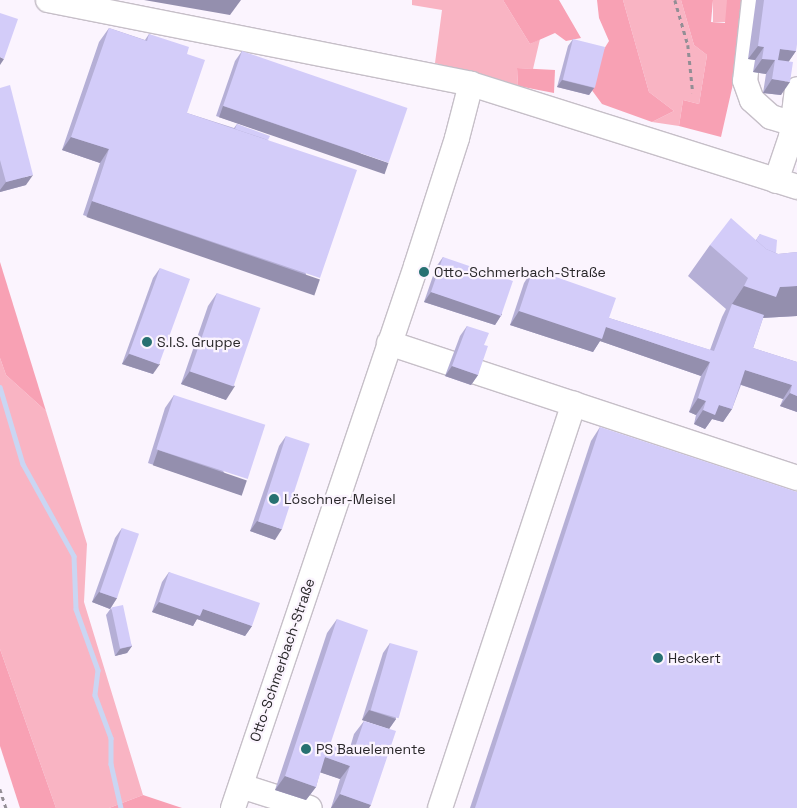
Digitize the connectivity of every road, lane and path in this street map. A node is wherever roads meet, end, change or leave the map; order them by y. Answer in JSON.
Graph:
{"nodes":[{"id":1,"x":48,"y":0,"type":"edge"},
{"id":2,"x":675,"y":0,"type":"edge"},
{"id":3,"x":754,"y":0,"type":"edge"},
{"id":4,"x":471,"y":84,"type":"junction"},
{"id":5,"x":797,"y":89,"type":"edge"},
{"id":6,"x":692,"y":93,"type":"dead end"},
{"id":7,"x":795,"y":125,"type":"edge"},
{"id":8,"x":786,"y":184,"type":"edge"},
{"id":9,"x":390,"y":343,"type":"junction"},
{"id":10,"x":574,"y":404,"type":"junction"},
{"id":11,"x":797,"y":478,"type":"edge"},
{"id":12,"x":240,"y":786,"type":"junction"},
{"id":13,"x":0,"y":789,"type":"edge"},
{"id":14,"x":6,"y":808,"type":"edge"},
{"id":15,"x":233,"y":808,"type":"edge"},
{"id":16,"x":310,"y":808,"type":"edge"},
{"id":17,"x":440,"y":808,"type":"edge"}],
"edges":[{"from":1,"to":4,"type":"street"},
{"from":2,"to":6,"type":"path"},
{"from":3,"to":7,"type":"street"},
{"from":4,"to":8,"type":"street"},
{"from":4,"to":9,"type":"street","name":"Otto-Schmerbach-Straße"},
{"from":5,"to":7,"type":"street"},
{"from":7,"to":8,"type":"street"},
{"from":9,"to":10,"type":"street"},
{"from":9,"to":12,"type":"street","name":"Otto-Schmerbach-Straße"},
{"from":10,"to":11,"type":"street"},
{"from":10,"to":17,"type":"street"},
{"from":12,"to":15,"type":"street","name":"Otto-Schmerbach-Straße"},
{"from":12,"to":16,"type":"street"},
{"from":13,"to":14,"type":"path"}]}
